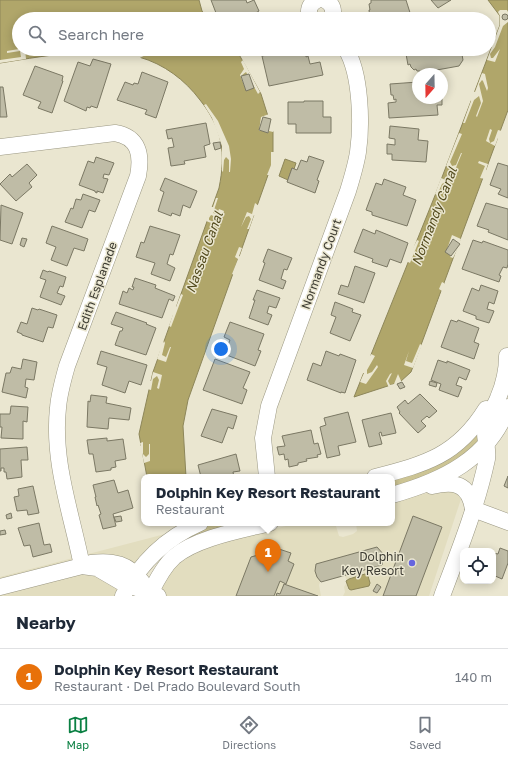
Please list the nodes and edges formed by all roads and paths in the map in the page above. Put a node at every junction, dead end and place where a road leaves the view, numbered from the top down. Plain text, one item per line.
1 (327, 1) edge
2 (308, 12) edge
3 (333, 12) edge
4 (349, 56) edge
5 (0, 147) edge
6 (508, 355) edge
7 (508, 407) edge
8 (486, 444) junction
9 (266, 474) edge
10 (386, 474) edge
11 (413, 489) junction
12 (395, 494) edge
13 (473, 509) junction
14 (508, 522) edge
15 (194, 526) edge
16 (259, 526) edge
17 (82, 566) junction
18 (129, 585) edge
19 (0, 587) edge
20 (153, 595) edge
21 (442, 596) edge

1 - 2 street
1 - 3 street
4 - 9 street, Normandy Court
5 - 17 street, Edith Esplanade
6 - 8 street
6 - 10 street
7 - 8 street
8 - 11 street
8 - 13 street
11 - 12 street
11 - 13 street
13 - 14 street
13 - 21 street
15 - 18 street
16 - 20 street
17 - 18 street
17 - 19 street
18 - 20 street

